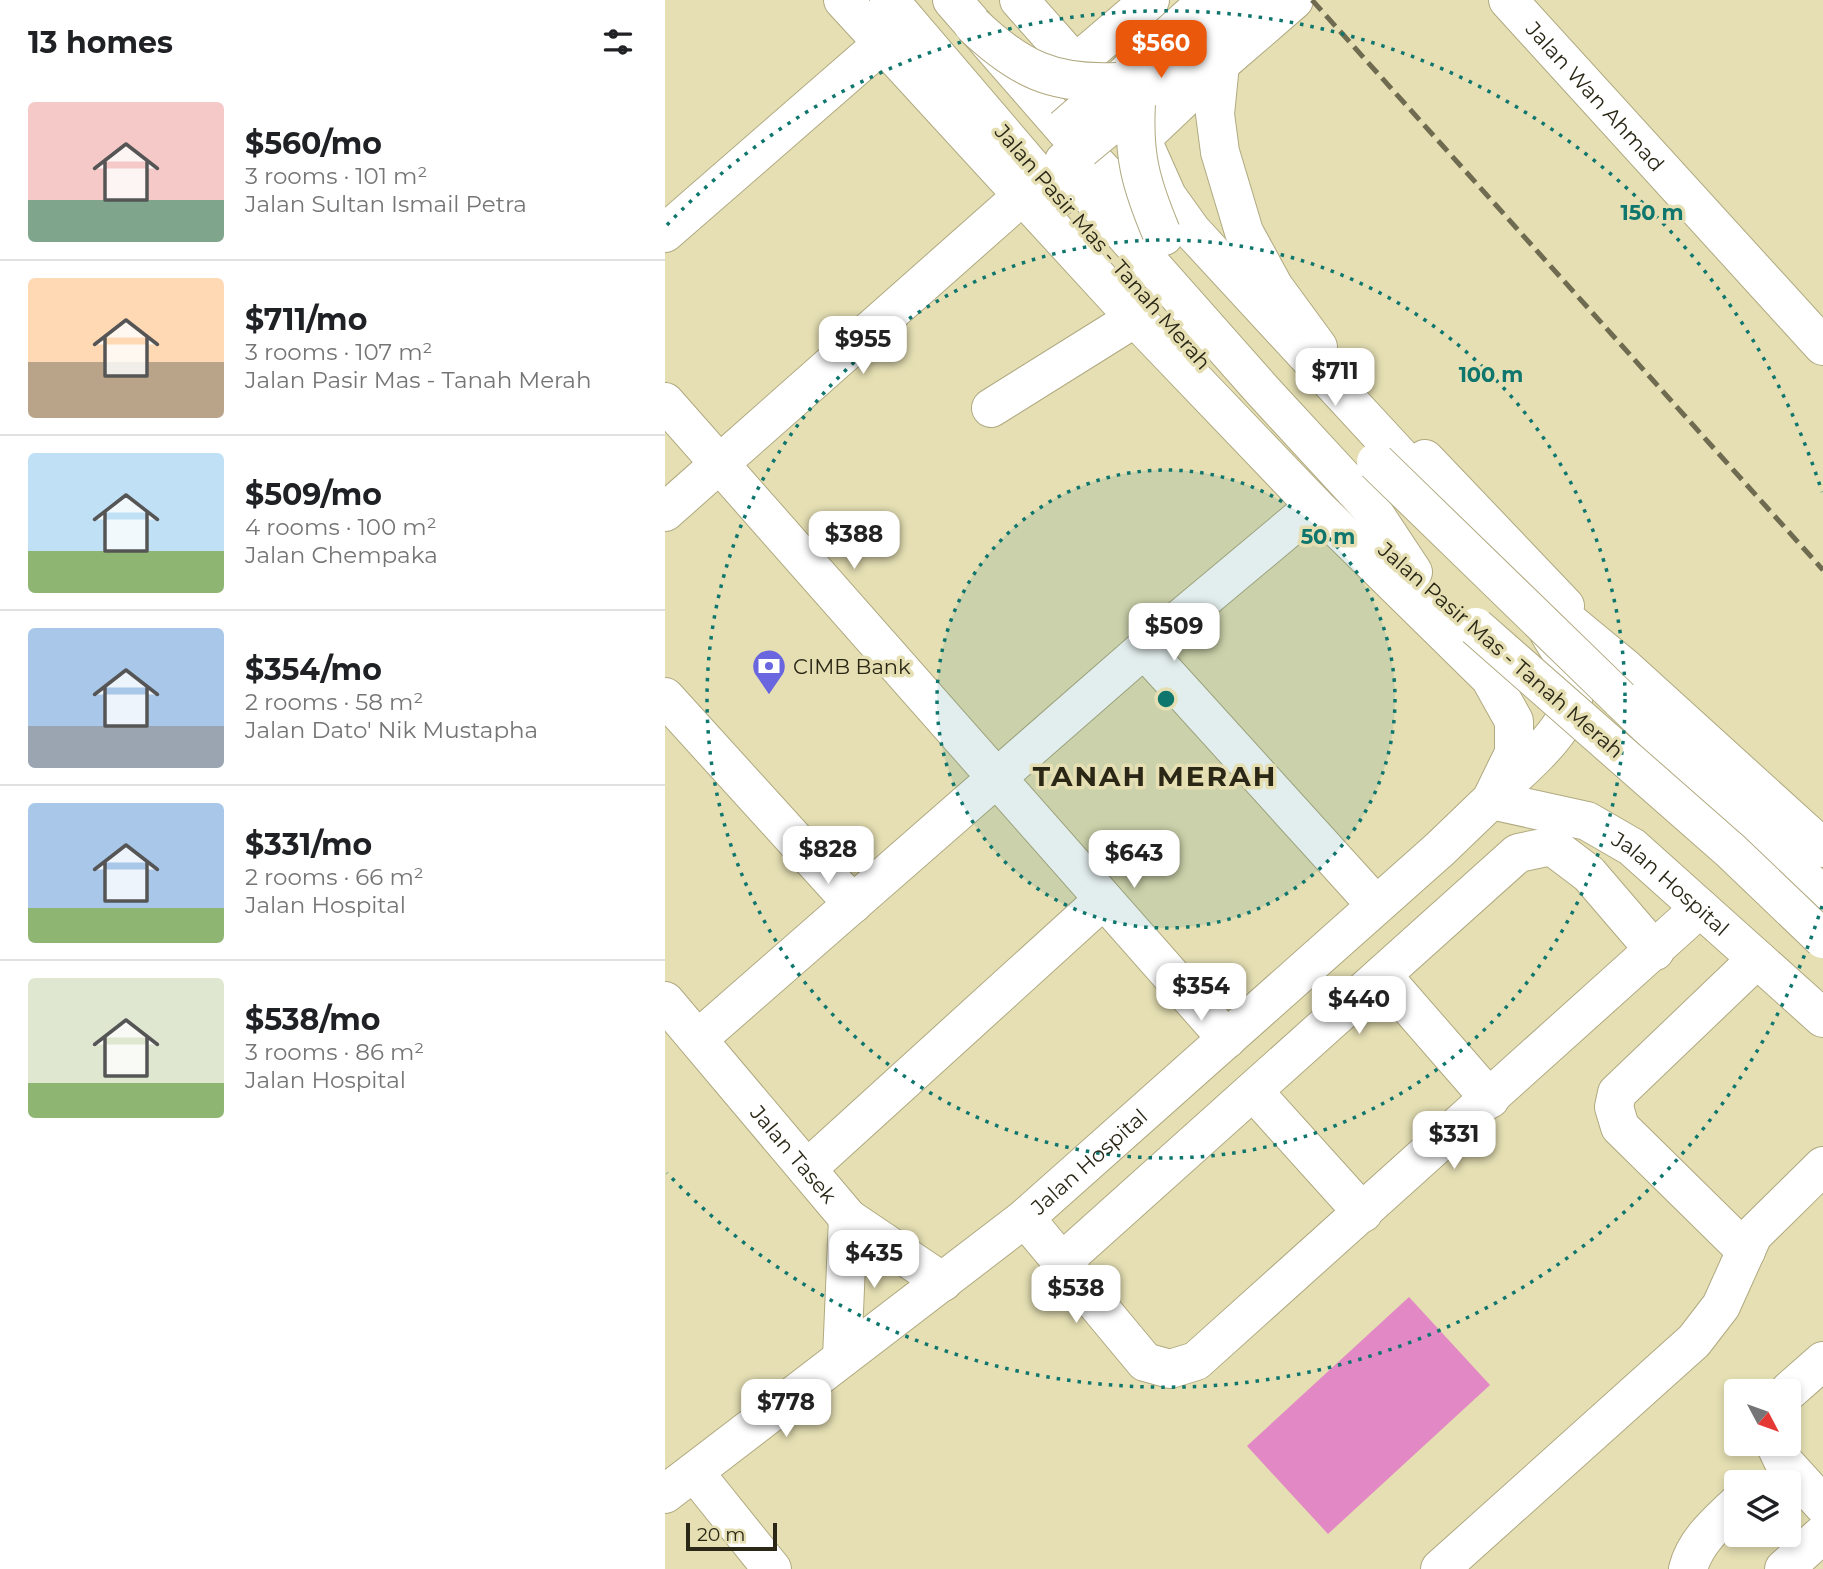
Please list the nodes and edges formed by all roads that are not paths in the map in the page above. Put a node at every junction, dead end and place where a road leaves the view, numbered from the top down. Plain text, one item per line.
1 (843, 0) edge
2 (889, 0) edge
3 (914, 0) edge
4 (1019, 0) edge
5 (1150, 0) edge
6 (1208, 0) edge
7 (1257, 0) edge
8 (1294, 0) edge
9 (1508, 0) edge
10 (962, 13) edge
11 (882, 44) junction
12 (1075, 64) junction
13 (1220, 64) junction
14 (1132, 108) junction
15 (1070, 142) junction
16 (1022, 196) junction
17 (1161, 232) junction
18 (665, 233) edge
19 (1135, 318) junction
20 (1823, 346) edge
21 (665, 402) edge
22 (991, 408) dead end
23 (720, 463) junction
24 (1315, 506) junction
25 (665, 512) edge
26 (1413, 572) junction
27 (1516, 578) junction
28 (1144, 649) junction
29 (1626, 669) junction
30 (665, 697) edge
31 (997, 780) junction
32 (1491, 800) junction
33 (1823, 848) edge
34 (1823, 896) edge
35 (1103, 900) junction
36 (853, 904) junction
37 (1375, 904) junction
38 (1700, 908) junction
39 (1823, 939) edge
40 (1655, 951) junction
41 (1757, 959) junction
42 (1382, 975) junction
43 (665, 1001) edge
44 (1823, 1018) edge
45 (698, 1039) junction
46 (1227, 1039) junction
47 (1253, 1091) junction
48 (1490, 1099) junction
49 (1823, 1166) edge
50 (807, 1169) junction
51 (1363, 1213) junction
52 (848, 1218) junction
53 (1025, 1219) junction
54 (1746, 1251) junction
55 (1062, 1262) junction
56 (943, 1282) junction
57 (842, 1359) junction
58 (1823, 1361) edge
59 (1801, 1380) edge
60 (1773, 1462) edge
61 (679, 1483) edge
62 (1823, 1504) edge
63 (1724, 1516) edge
64 (1823, 1534) edge
65 (772, 1569) edge
66 (1440, 1569) edge
67 (1688, 1569) edge
68 (1784, 1569) edge

1 - 11 main road, Jalan Hospital
2 - 26 main road, Jalan Pasir Mas - Tanah Merah
3 - 15 main road
4 - 12 main road
5 - 12 main road
6 - 14 main road
7 - 14 main road
8 - 13 main road
9 - 20 main road, Jalan Wan Ahmad
10 - 14 main road, bridge
10 - 15 main road, Jalan Pasir Mas - Tanah Merah, bridge
11 - 16 main road, Jalan Hospital
11 - 18 main road
12 - 14 main road
13 - 14 main road
13 - 29 main road
14 - 15 main road, bridge
14 - 17 main road, bridge
14 - 27 main road
15 - 17 main road, Jalan Pasir Mas - Tanah Merah, bridge
15 - 26 main road
16 - 19 main road, Jalan Hospital
16 - 23 main road
17 - 34 main road, Jalan Pasir Mas - Tanah Merah, bridge
19 - 22 main road
19 - 24 main road, Jalan Hospital
21 - 23 main road
23 - 25 main road
23 - 31 main road
24 - 28 main road
24 - 32 main road, Jalan Hospital
26 - 39 main road, Jalan Pasir Mas - Tanah Merah, bridge
27 - 29 main road
27 - 32 main road
28 - 31 main road
28 - 37 main road
29 - 33 main road
30 - 36 main road
31 - 35 main road
31 - 36 main road
32 - 37 main road, Jalan Hospital
32 - 38 main road, Jalan Hospital
35 - 46 main road
35 - 50 main road
36 - 45 main road
37 - 46 main road, Jalan Hospital
38 - 40 main road
38 - 41 main road, Jalan Hospital
40 - 42 main road
40 - 48 main road
41 - 44 main road, Jalan Hospital
41 - 54 main road
42 - 47 main road
42 - 48 main road
43 - 45 main road, Jalan Tasek
45 - 50 main road, Jalan Tasek
46 - 53 main road, Jalan Hospital
47 - 51 main road
47 - 55 main road
48 - 51 main road
49 - 54 main road
50 - 52 main road, Jalan Tasek
51 - 55 main road
52 - 56 main road, Jalan Tasek
52 - 57 main road
53 - 55 main road
53 - 56 main road, Jalan Hospital
54 - 66 main road
56 - 57 main road, Jalan Hospital
57 - 61 main road, Jalan Hospital
58 - 59 main road
60 - 62 main road
61 - 65 main road
63 - 67 main road
64 - 68 main road

